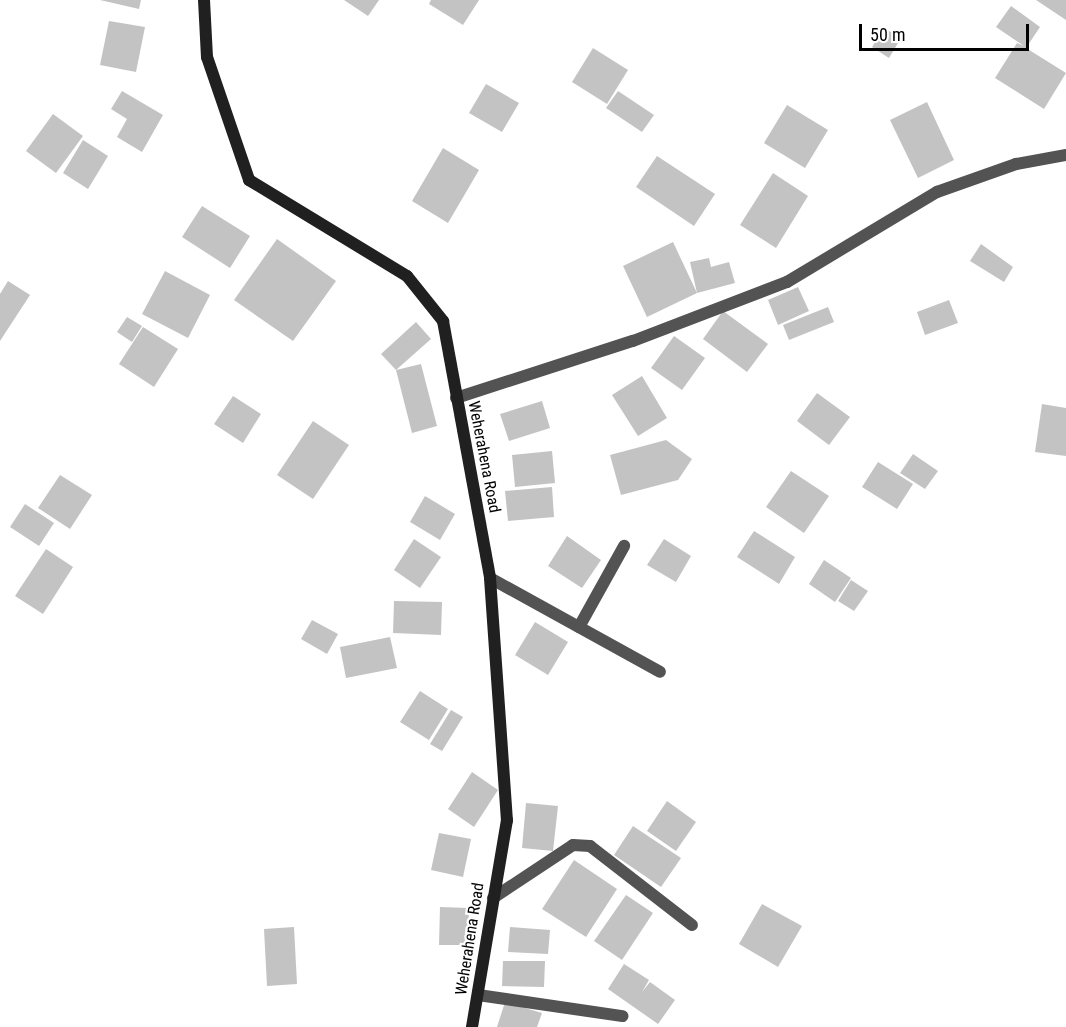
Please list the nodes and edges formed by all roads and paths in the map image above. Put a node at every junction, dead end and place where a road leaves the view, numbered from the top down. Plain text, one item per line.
1 (204, 0) edge
2 (1066, 155) edge
3 (456, 398) junction
4 (624, 546) dead end
5 (490, 578) junction
6 (579, 627) junction
7 (660, 672) dead end
8 (493, 898) junction
9 (692, 924) dead end
10 (478, 995) junction
11 (622, 1016) dead end
12 (472, 1027) edge

1 - 3 main road, Weherahena Road
2 - 3 street
3 - 5 main road, Weherahena Road
4 - 6 street
5 - 6 street
5 - 8 main road, Weherahena Road
6 - 7 street
8 - 9 street
8 - 10 main road, Weherahena Road
10 - 11 street
10 - 12 main road, Weherahena Road

